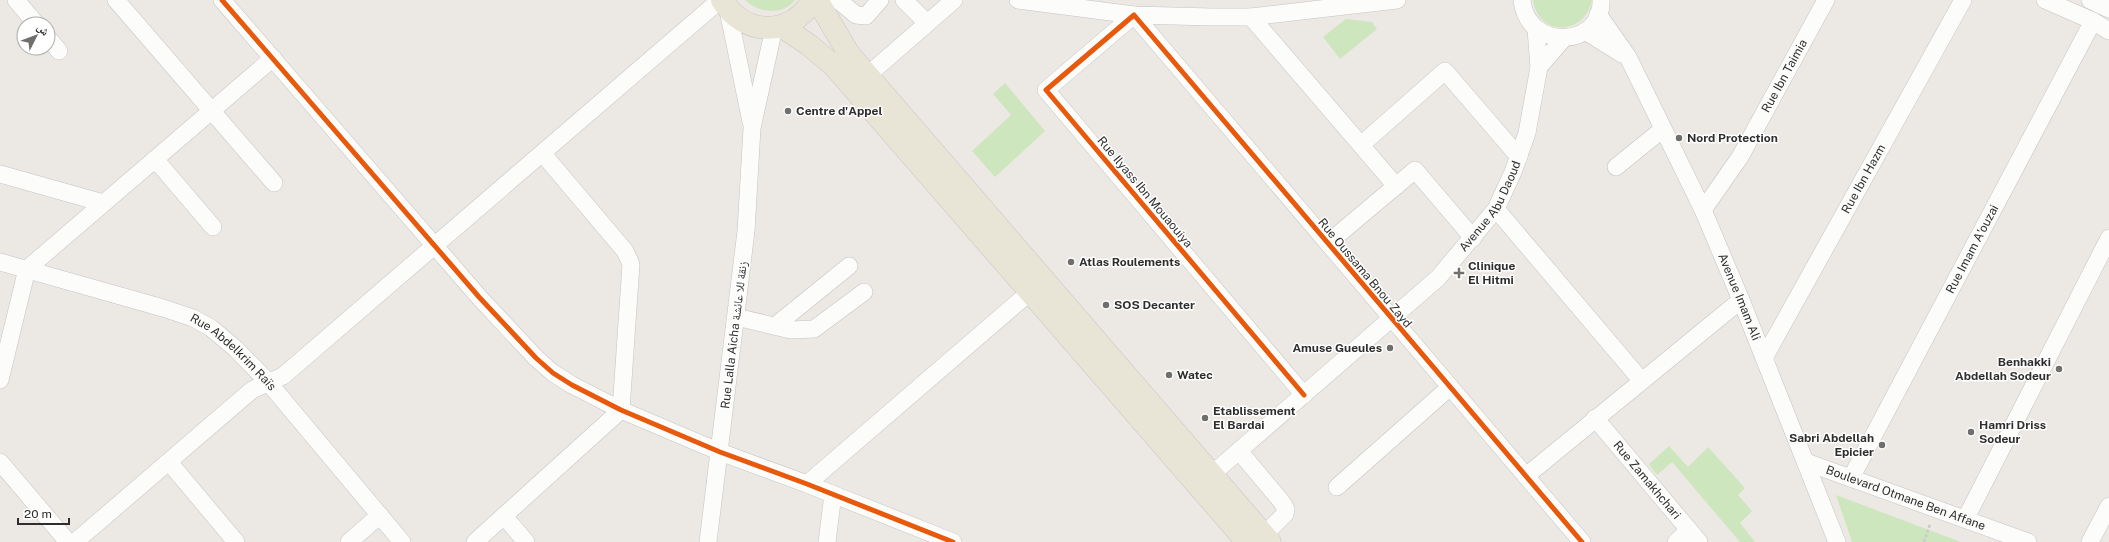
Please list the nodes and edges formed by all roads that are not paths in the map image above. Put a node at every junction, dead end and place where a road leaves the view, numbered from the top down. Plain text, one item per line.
1 (16, 0) edge
2 (116, 0) edge
3 (222, 0) edge
4 (813, 0) edge
5 (817, 0) edge
6 (838, 0) edge
7 (880, 0) edge
8 (904, 0) edge
9 (954, 0) edge
10 (1018, 0) edge
11 (1397, 0) edge
12 (1520, 0) edge
13 (1826, 0) edge
14 (1963, 0) edge
15 (2045, 0) edge
16 (2090, 0) edge
17 (723, 3) edge
18 (1601, 4) edge
19 (2109, 9) edge
20 (1134, 15) junction
21 (29, 16) edge
22 (1251, 17) junction
23 (2093, 20) junction
24 (927, 24) junction
25 (778, 27) junction
26 (1536, 30) junction
27 (1585, 31) junction
28 (2109, 31) edge
29 (1564, 38) junction
30 (56, 47) edge
31 (59, 51) dead end
32 (1628, 57) junction
33 (273, 58) junction
34 (1539, 67) junction
35 (868, 75) junction
36 (211, 111) junction
37 (752, 128) junction
38 (1663, 129) junction
39 (1361, 146) junction
40 (543, 154) junction
41 (1519, 156) junction
42 (155, 159) junction
43 (1616, 167) dead end
44 (0, 174) edge
45 (274, 183) dead end
46 (1396, 186) junction
47 (103, 203) junction
48 (1496, 209) junction
49 (1702, 210) junction
50 (214, 227) dead end
51 (1473, 238) junction
52 (2109, 238) edge
53 (435, 244) junction
54 (1328, 244) junction
55 (0, 262) edge
56 (849, 266) dead end
57 (27, 269) junction
58 (864, 292) dead end
59 (1030, 292) junction
60 (1741, 300) junction
61 (736, 317) junction
62 (1392, 320) junction
63 (775, 326) junction
64 (1764, 358) junction
65 (0, 380) edge
66 (1641, 380) junction
67 (268, 382) junction
68 (1449, 388) junction
69 (1304, 395) junction
70 (621, 410) junction
71 (1595, 418) junction
72 (1239, 451) junction
73 (720, 452) junction
74 (0, 462) edge
75 (169, 462) junction
76 (1806, 462) junction
77 (1211, 475) junction
78 (1526, 476) junction
79 (1851, 478) junction
80 (807, 484) junction
81 (1337, 487) dead end
82 (833, 494) junction
83 (2109, 506) edge
84 (380, 515) junction
85 (504, 516) junction
86 (1966, 518) junction
87 (1694, 536) edge
88 (1261, 540) edge
89 (68, 542) edge
90 (75, 542) edge
91 (236, 542) edge
92 (349, 542) edge
93 (402, 542) edge
94 (475, 542) edge
95 (526, 542) edge
96 (708, 542) edge
97 (827, 542) edge
98 (953, 542) edge
99 (1582, 542) edge
100 (1676, 542) edge
101 (1837, 542) edge
102 (2028, 542) edge
103 (2090, 542) edge

1 - 21 street
2 - 36 street
3 - 33 street
4 - 25 main road
5 - 35 main road
6 - 7 street
8 - 24 street
9 - 24 street
10 - 20 street
11 - 22 street
12 - 26 street
13 - 49 street, Rue Ibn Taimia
14 - 64 street, Rue Ibn Hazm
15 - 23 street
16 - 19 street
17 - 25 main road
17 - 37 street, Rue Lalla Aicha زنقة للا عائشة
17 - 40 street
18 - 27 street
18 - 32 street, Avenue Imam Ali
20 - 22 street
20 - 54 street, Rue Oussama Bnou Zayd
20 - 69 street, Rue Ilyass Ibn Mouaouiya
22 - 39 street
23 - 28 street
23 - 79 street, Rue Imam A'ouzai
24 - 35 street
25 - 37 street, Rue Lalla Aicha زنقة للا عائشة
25 - 59 main road
26 - 29 street
26 - 34 street, Avenue Abu Daoud
27 - 29 street
27 - 32 street
29 - 34 street
30 - 31 street
32 - 38 street, Avenue Imam Ali
33 - 36 street
33 - 53 street
34 - 41 street, Avenue Abu Daoud
35 - 77 main road
36 - 42 street
36 - 45 street
37 - 61 street, Rue Lalla Aicha زنقة للا عائشة
38 - 43 street
38 - 49 street, Avenue Imam Ali
39 - 41 street
39 - 46 street
40 - 53 street
40 - 70 street
41 - 48 street, Avenue Abu Daoud
42 - 47 street
42 - 50 street
44 - 47 street
46 - 51 street
46 - 54 street
47 - 57 street
48 - 51 street, Avenue Abu Daoud
48 - 66 street
49 - 60 street, Avenue Imam Ali
51 - 62 street, Avenue Abu Daoud
52 - 86 street
53 - 67 street
53 - 70 street
54 - 62 street, Rue Oussama Bnou Zayd
55 - 57 street, Rue Abdelkrim Raïs
56 - 63 street
57 - 65 street
57 - 67 street, Rue Abdelkrim Raïs
58 - 63 street
59 - 80 street
59 - 88 main road
60 - 64 street, Avenue Imam Ali
60 - 66 street
61 - 63 street
61 - 73 street, Rue Lalla Aicha زنقة للا عائشة
62 - 68 street, Rue Oussama Bnou Zayd
62 - 69 street, Avenue Abu Daoud
64 - 76 street, Avenue Imam Ali
66 - 71 street
67 - 75 street
67 - 84 street, Rue Abdelkrim Raïs
68 - 78 street, Rue Oussama Bnou Zayd
68 - 81 street
69 - 72 street, Avenue Abu Daoud
70 - 73 street
70 - 85 street
71 - 78 street
71 - 87 street, Rue Zamakhchari
72 - 77 street, Avenue Abu Daoud
72 - 88 street
73 - 80 street
73 - 96 street, Rue Lalla Aicha زنقة للا عائشة
74 - 89 street
75 - 90 street
75 - 91 street
76 - 79 street, Boulevard Otmane Ben Affane
76 - 101 street, Avenue Imam Ali
77 - 88 main road
78 - 99 street, Rue Oussama Bnou Zayd
79 - 86 street, Boulevard Otmane Ben Affane
80 - 82 street
82 - 97 street
82 - 98 street
83 - 103 street
84 - 92 street
84 - 93 street, Rue Abdelkrim Raïs
85 - 94 street
85 - 95 street
86 - 102 street, Boulevard Otmane Ben Affane
87 - 100 street

